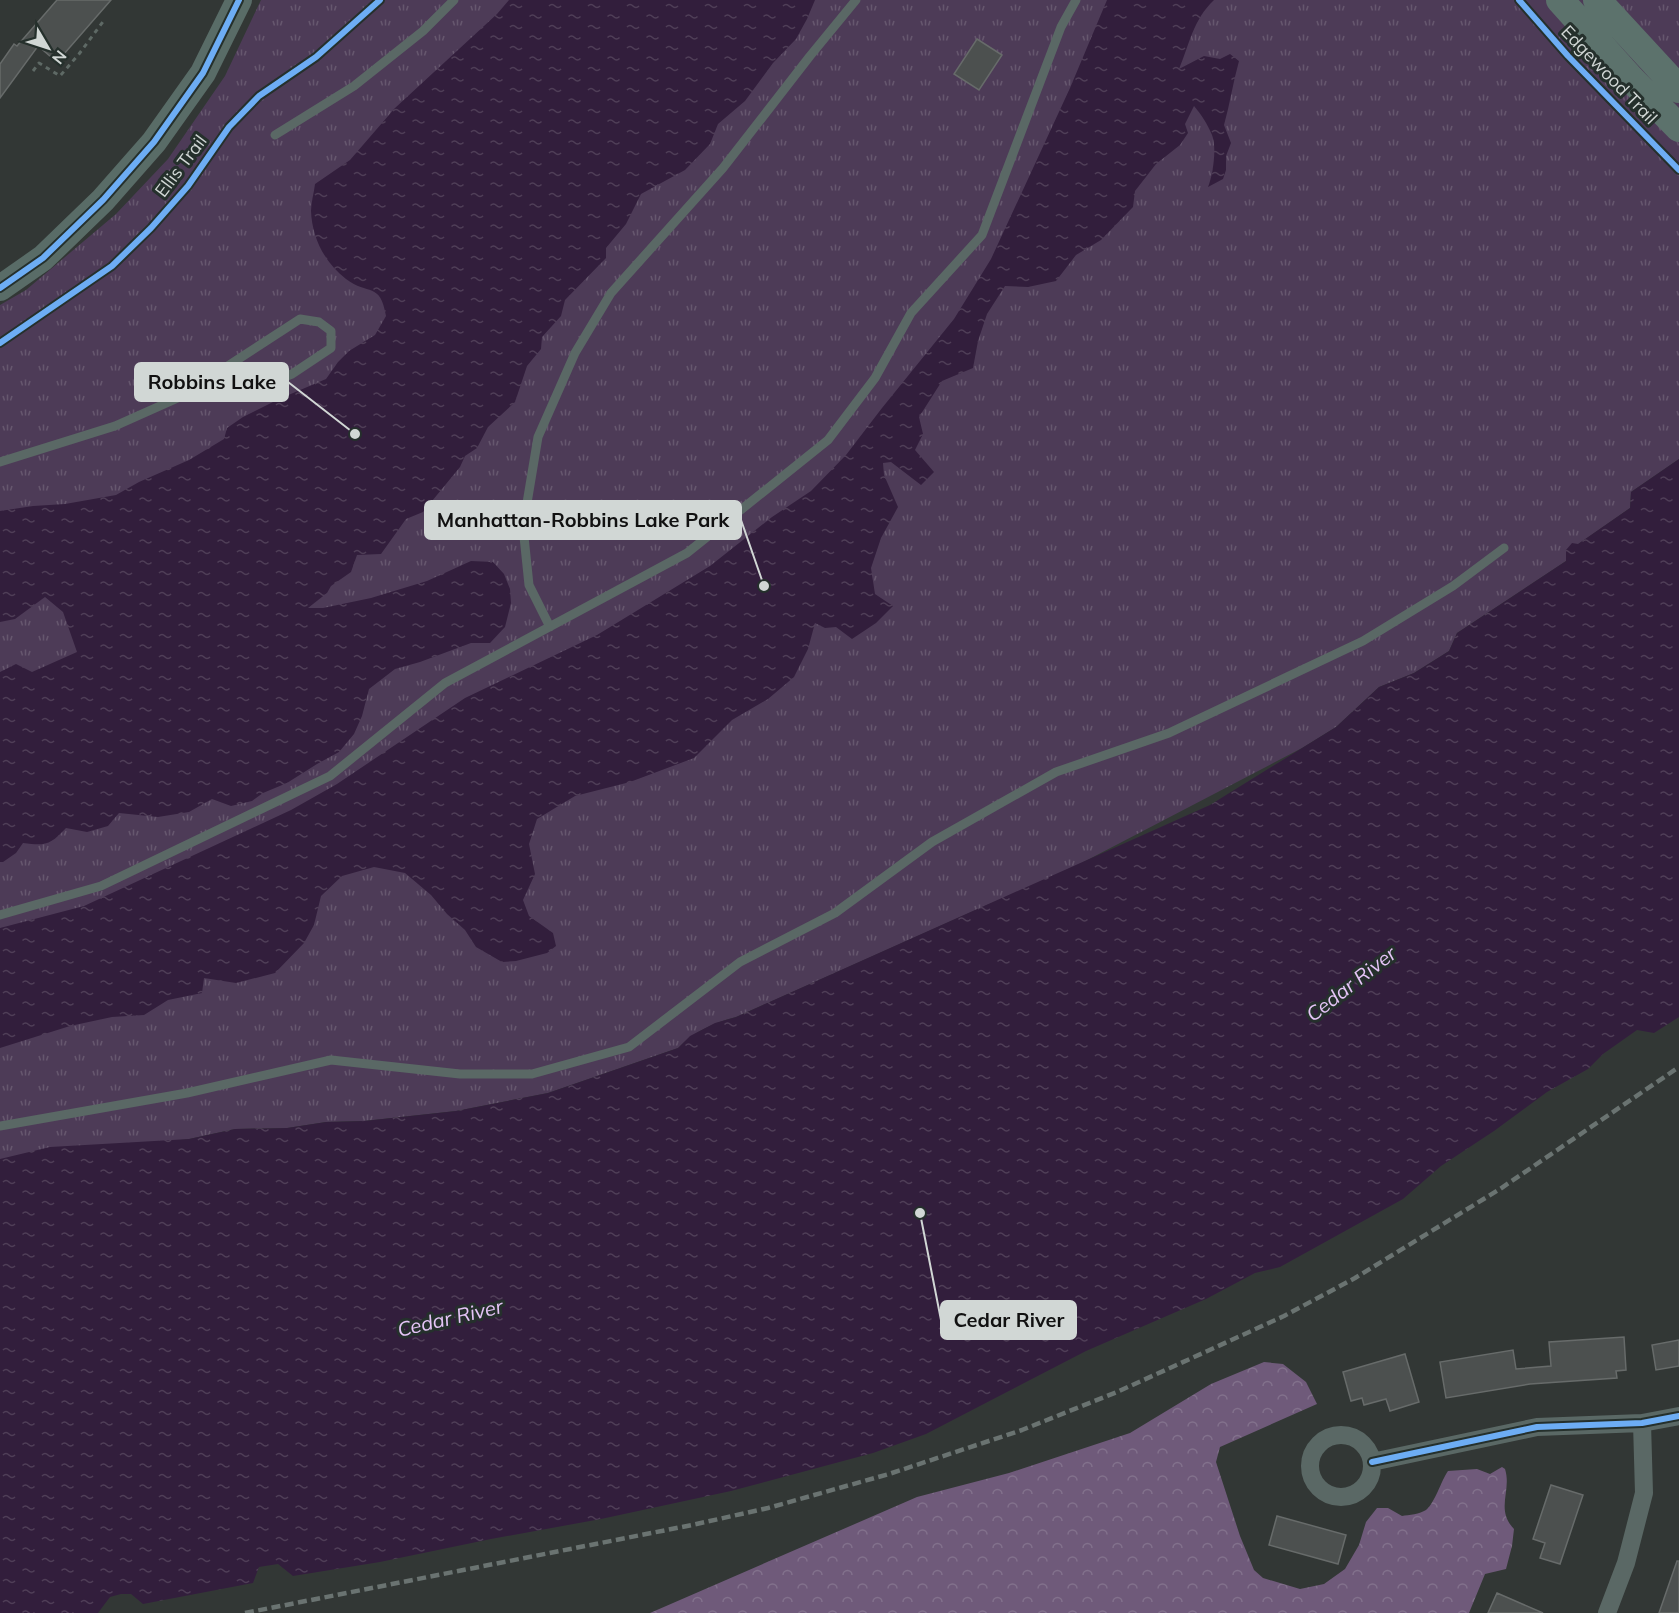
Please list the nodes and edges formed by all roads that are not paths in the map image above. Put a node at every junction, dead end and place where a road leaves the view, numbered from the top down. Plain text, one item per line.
1 (239, 0) edge
2 (454, 0) edge
3 (856, 0) edge
4 (1076, 0) edge
5 (1560, 0) edge
6 (1597, 0) edge
7 (1679, 89) edge
8 (1679, 128) edge
9 (275, 135) dead end
10 (0, 288) edge
11 (180, 397) junction
12 (0, 462) edge
13 (1504, 548) dead end
14 (550, 627) junction
15 (0, 915) edge
16 (0, 1126) edge
17 (1679, 1416) edge
18 (1642, 1423) junction
19 (1372, 1462) dead end
20 (1607, 1613) edge

1 - 10 street
2 - 9 lane
3 - 14 lane
4 - 14 lane
5 - 8 main road
6 - 7 main road
11 - 11 lane
11 - 12 lane
13 - 16 lane
14 - 15 lane
17 - 18 street
18 - 19 street
18 - 20 street

